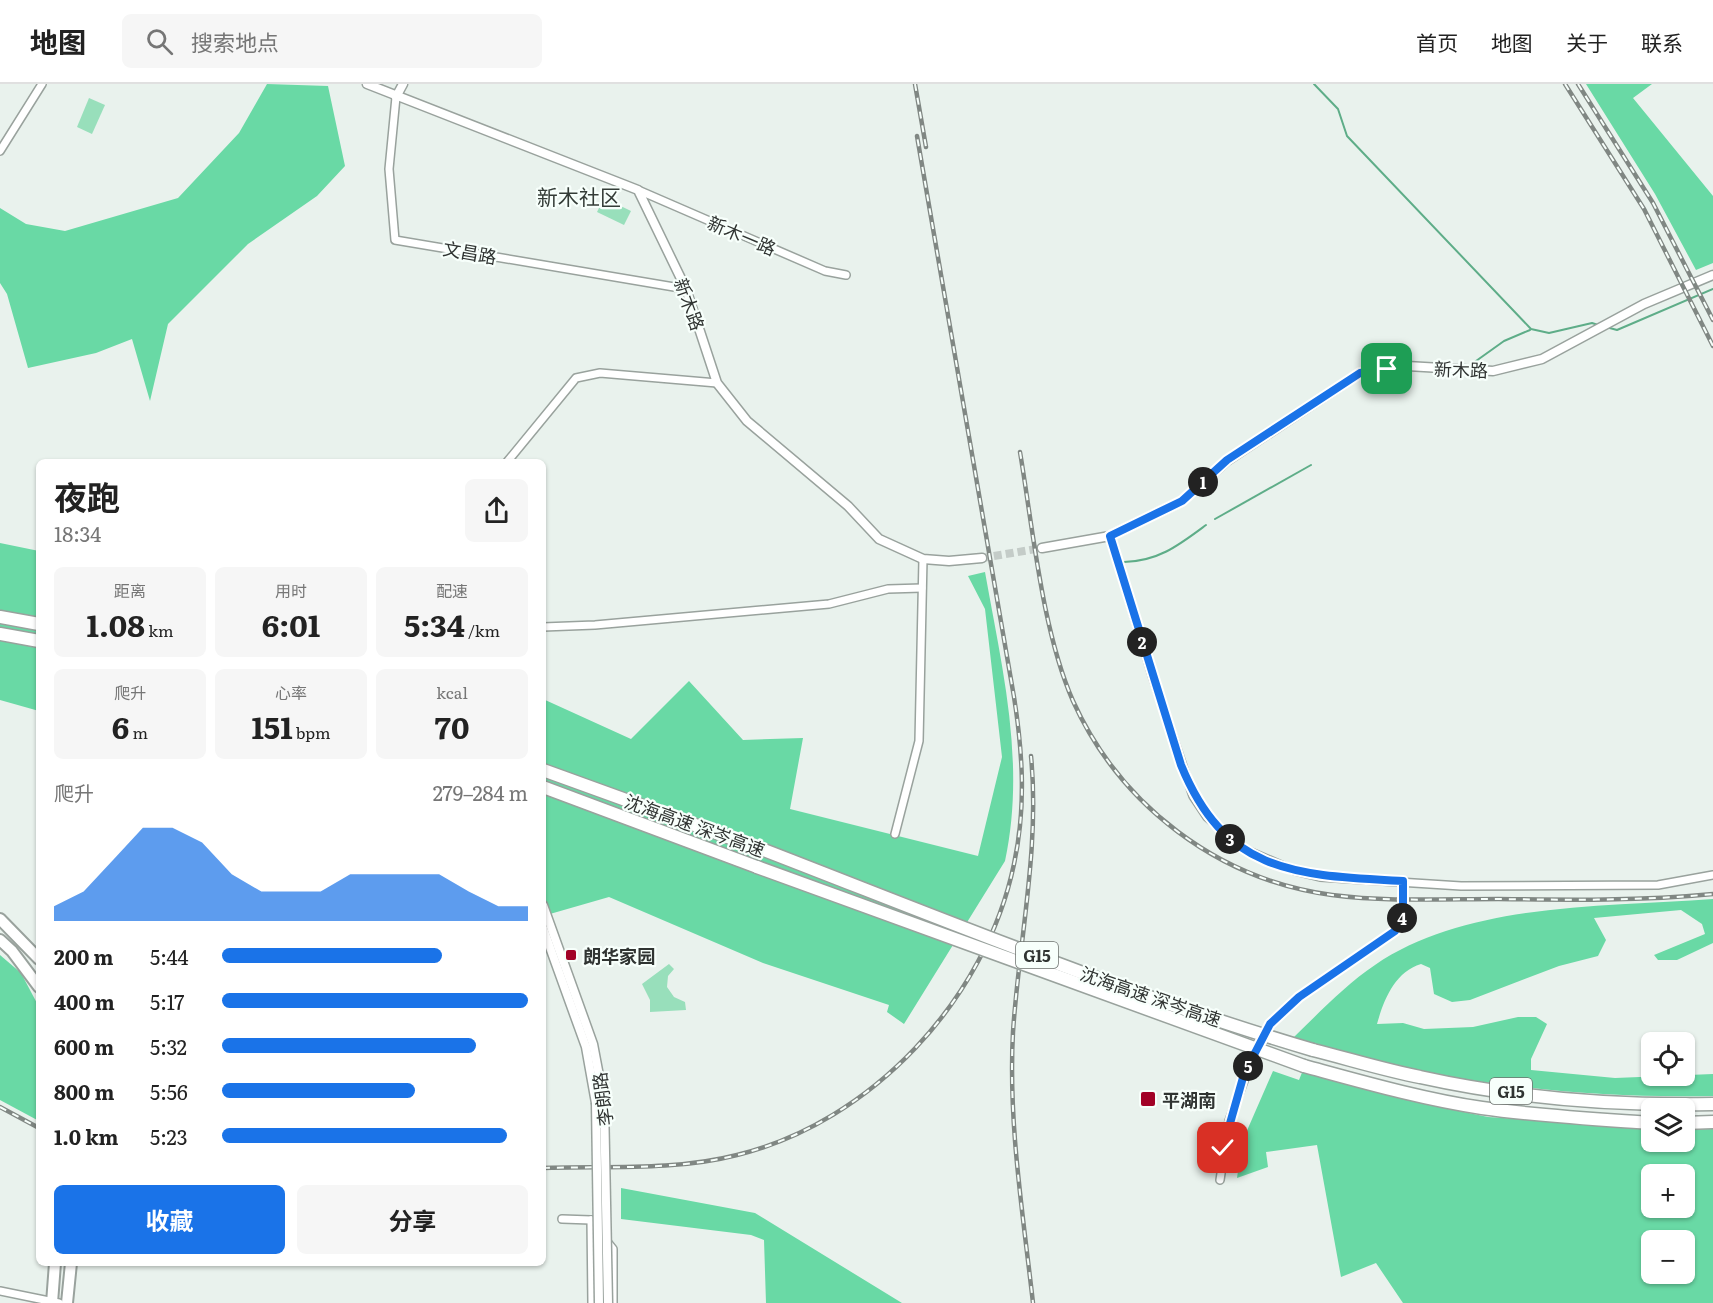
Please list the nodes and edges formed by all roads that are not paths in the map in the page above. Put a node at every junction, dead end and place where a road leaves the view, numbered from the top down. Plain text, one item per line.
1 (42, 84) edge
2 (367, 84) edge
3 (393, 84) edge
4 (404, 84) edge
5 (396, 97) junction
6 (0, 151) edge
7 (638, 190) junction
8 (846, 275) dead end
9 (1713, 275) edge
10 (686, 289) junction
11 (717, 383) junction
12 (509, 459) edge
13 (1110, 536) junction
14 (1042, 548) tunnel mouth
15 (982, 558) tunnel mouth
16 (922, 559) junction
17 (922, 588) junction
18 (0, 617) edge
19 (36, 623) edge
20 (546, 627) edge
21 (0, 634) edge
22 (36, 640) edge
23 (546, 771) edge
24 (546, 788) edge
25 (895, 834) dead end
26 (1713, 875) edge
27 (1403, 881) junction
28 (546, 913) edge
29 (0, 919) edge
30 (546, 937) edge
31 (0, 940) edge
32 (36, 955) edge
33 (36, 983) edge
34 (600, 1102) junction
35 (1713, 1104) edge
36 (1641, 1122) edge
37 (1713, 1122) edge
38 (1695, 1123) edge
39 (1220, 1180) dead end
40 (562, 1219) dead end
41 (591, 1220) junction
42 (55, 1266) edge
43 (71, 1266) edge
44 (0, 1291) edge
45 (54, 1303) edge
46 (67, 1303) edge
47 (592, 1303) edge
48 (599, 1303) edge
49 (608, 1303) edge
50 (613, 1303) edge

1 - 6 street
2 - 5 street
3 - 5 street
4 - 5 street
5 - 7 street
5 - 10 street, 文昌路
7 - 8 street, 新木一路
7 - 10 street, 新木路
9 - 13 street, 新木路
10 - 11 street, 新木路
11 - 12 street
11 - 16 street, 新木路
13 - 14 street, 新木路
13 - 27 street
15 - 16 street, 新木路
16 - 17 street
17 - 20 street
17 - 25 street
18 - 19 highway
21 - 22 highway
23 - 35 highway, 沈海高速 深岑高速 / G15, bridge
24 - 36 highway, 沈海高速 深岑高速 / G15, bridge
26 - 27 street
27 - 39 street
28 - 34 street, 李朗路
29 - 32 main road
30 - 34 street, 李朗路
31 - 33 main road
34 - 48 street, 李朗路, bridge
34 - 49 street, 李朗路, bridge
37 - 38 highway
40 - 41 street
41 - 47 street
41 - 50 street
42 - 45 main road
43 - 46 main road
44 - 45 street

